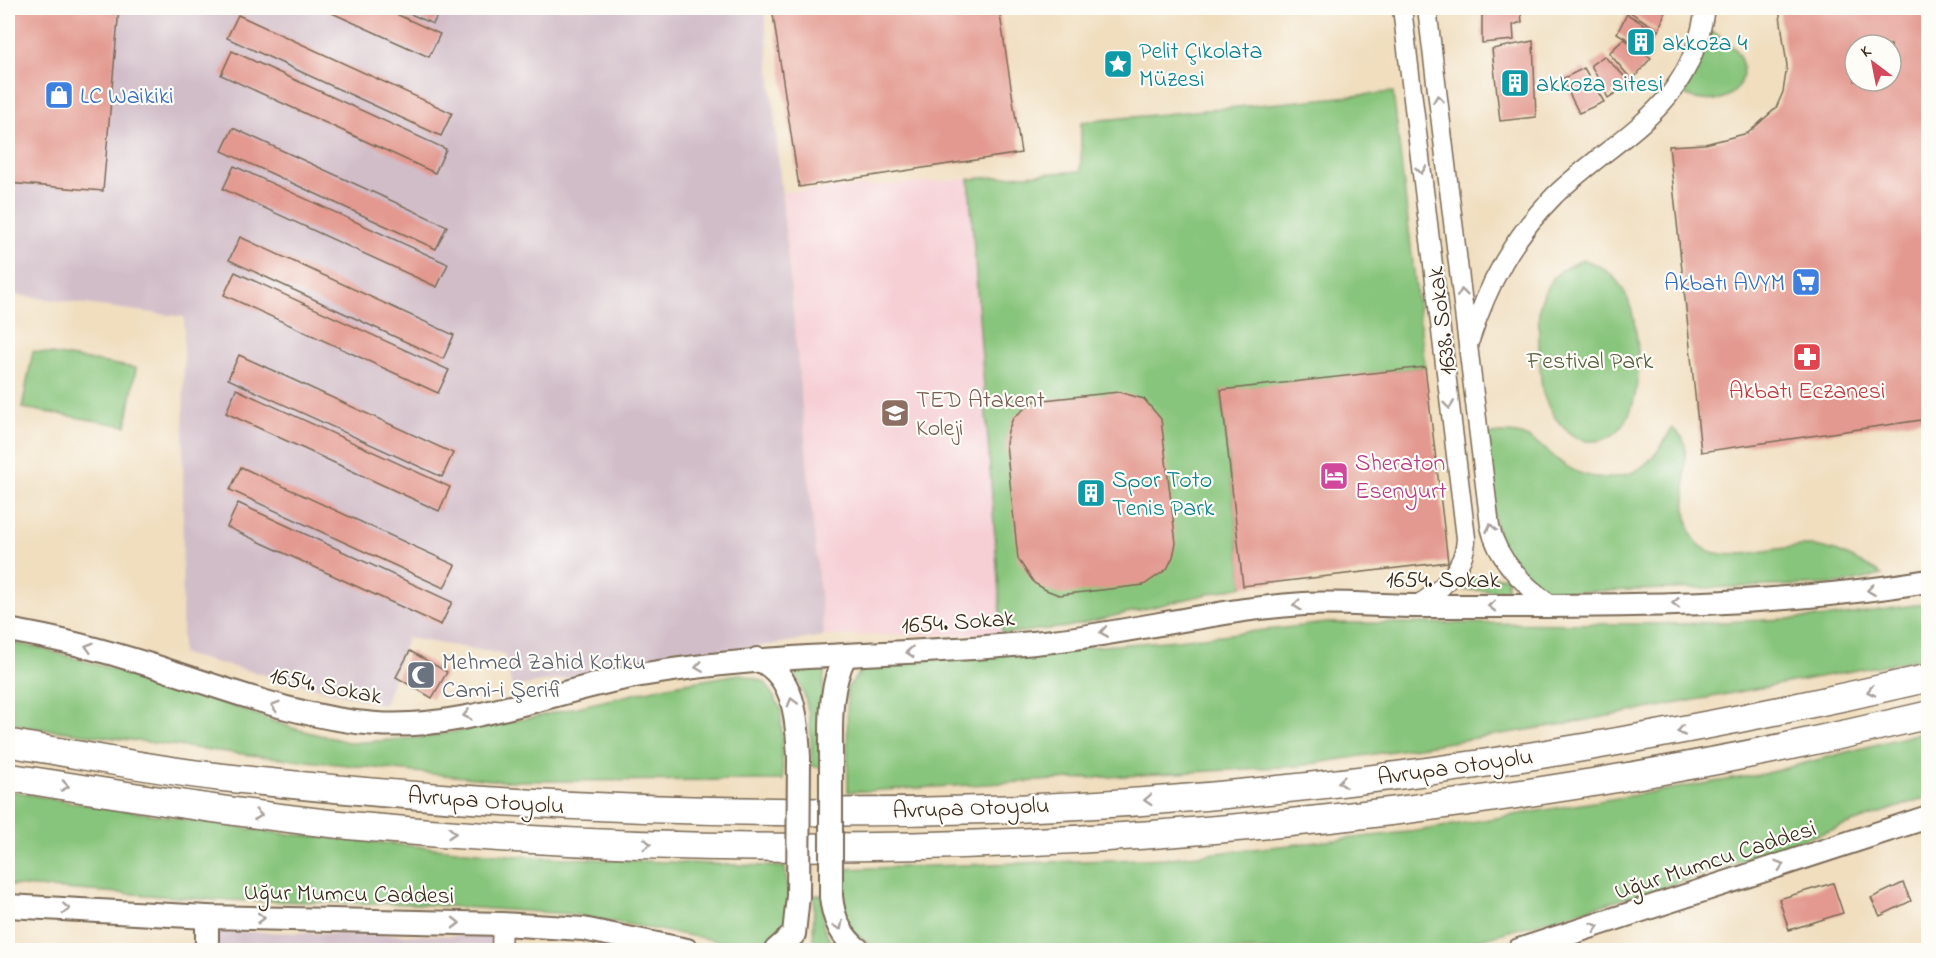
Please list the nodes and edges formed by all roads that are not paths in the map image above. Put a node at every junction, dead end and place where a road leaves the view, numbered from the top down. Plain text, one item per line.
1 (1402, 8) edge
2 (1427, 8) edge
3 (1705, 8) edge
4 (1468, 347) junction
5 (1929, 581) edge
6 (1551, 605) junction
7 (1415, 606) junction
8 (8, 630) edge
9 (846, 656) junction
10 (757, 659) junction
11 (1929, 678) edge
12 (1929, 715) edge
13 (8, 743) edge
14 (8, 777) edge
15 (1929, 817) edge
16 (8, 906) edge
17 (207, 917) junction
18 (502, 924) junction
19 (207, 951) edge
20 (501, 951) edge
21 (687, 951) edge
22 (776, 951) edge
23 (859, 951) edge
24 (1519, 951) edge

1 -> 7 street, 1638. Sokak
4 -> 2 street, 1638. Sokak
3 - 4 street
6 -> 4 street, 1638. Sokak
5 -> 6 main road, 1654. Sokak
6 -> 7 main road, 1654. Sokak
7 -> 9 main road, 1654. Sokak
10 -> 8 main road, 1654. Sokak
9 - 10 main road, 1654. Sokak
9 -> 23 main road, bridge
22 -> 10 main road, bridge
11 -> 13 highway, Avrupa Otoyolu
14 -> 12 highway, Avrupa Otoyolu
24 -> 15 main road, Uğur Mumcu Caddesi
16 -> 17 main road, Uğur Mumcu Caddesi
17 -> 18 main road, Uğur Mumcu Caddesi
17 - 19 main road
18 - 20 street
18 - 21 main road, Uğur Mumcu Caddesi

